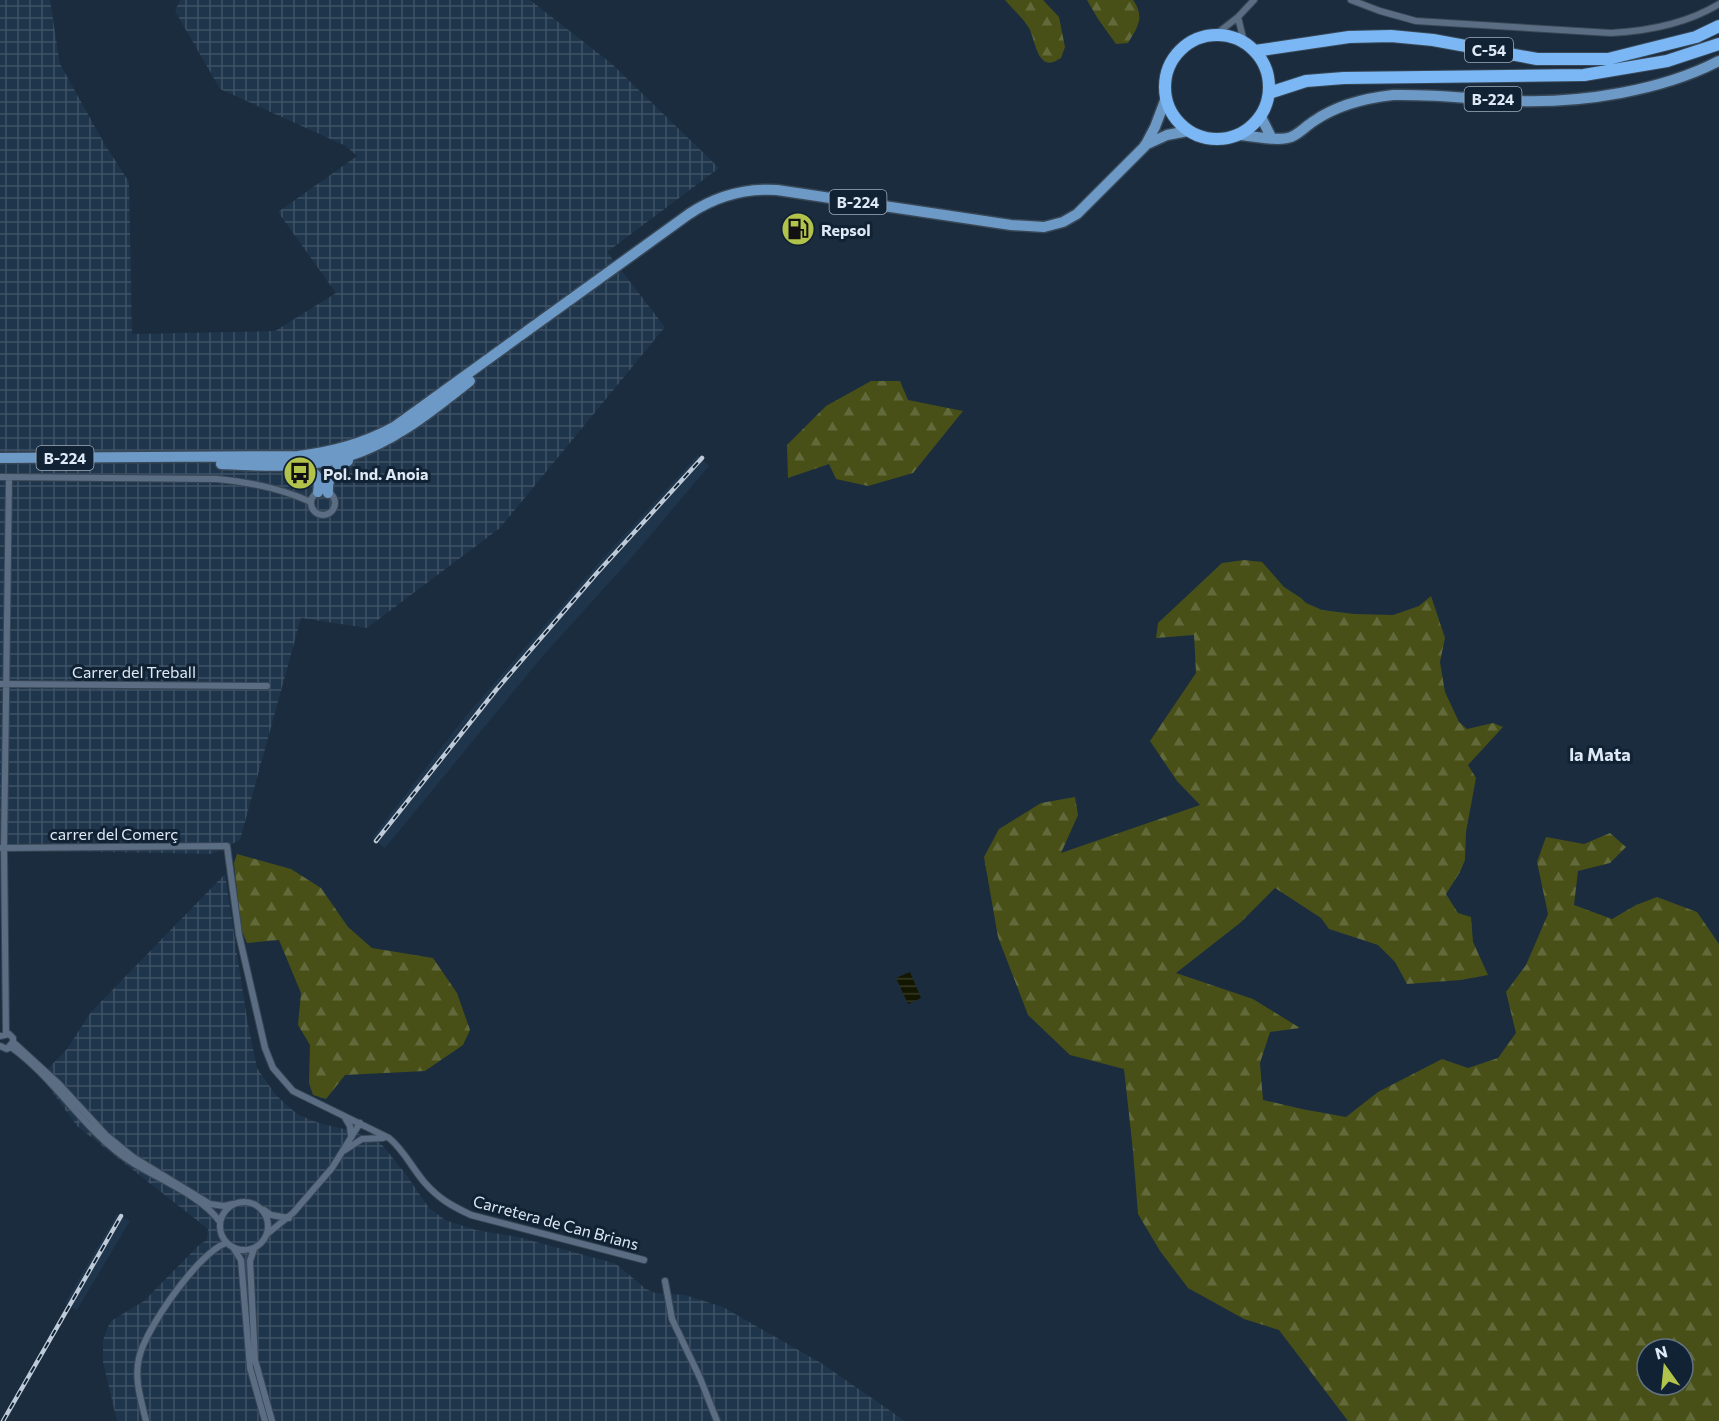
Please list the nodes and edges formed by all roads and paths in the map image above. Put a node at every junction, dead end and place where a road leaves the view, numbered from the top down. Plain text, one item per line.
1 (1254, 0) edge
2 (1351, 0) edge
3 (1719, 4) edge
4 (1238, 16) junction
5 (1719, 26) edge
6 (1215, 35) junction
7 (1244, 42) junction
8 (1719, 44) edge
9 (1255, 51) junction
10 (1719, 61) edge
11 (1269, 93) junction
12 (1166, 98) junction
13 (1261, 117) junction
14 (1188, 131) junction
15 (1240, 135) junction
16 (1271, 137) junction
17 (1145, 146) junction
18 (516, 341) junction
19 (364, 451) junction
20 (0, 458) edge
21 (129, 458) junction
22 (301, 465) junction
23 (0, 477) edge
24 (9, 477) junction
25 (319, 496) junction
26 (3, 684) edge
27 (267, 686) dead end
28 (227, 846) joint
29 (2, 848) edge
30 (3, 1034) edge
31 (12, 1045) junction
32 (0, 1046) edge
33 (343, 1116) junction
34 (362, 1124) junction
35 (351, 1136) junction
36 (389, 1138) junction
37 (362, 1139) junction
38 (345, 1150) junction
39 (233, 1204) junction
40 (260, 1208) junction
41 (289, 1218) junction
42 (220, 1222) junction
43 (267, 1234) junction
44 (226, 1243) junction
45 (234, 1249) junction
46 (254, 1249) junction
47 (644, 1260) dead end
48 (665, 1281) dead end
49 (146, 1421) edge
50 (265, 1421) edge
51 (272, 1421) edge
52 (717, 1421) edge

1 - 4 street
2 - 3 street
4 - 6 street
4 - 7 street
5 - 9 highway, C-54 / C-54
6 - 7 highway
6 - 12 highway
7 - 9 highway
8 - 11 highway, C-54 / C-54
9 - 11 highway
10 - 16 main road, B-224
11 - 13 highway
12 - 14 highway
12 - 17 main road
13 - 15 highway
13 - 16 main road
14 - 15 highway, B-224
14 - 17 main road
15 - 16 main road, B-224
17 - 18 main road, B-224
18 - 19 main road, B-224
18 - 21 main road, B-224
19 - 22 main road, B-224
19 - 25 main road
20 - 21 main road, B-224
21 - 22 main road, B-224
22 - 25 main road
23 - 24 street
24 - 25 street
24 - 26 street
26 - 27 street, Carrer del Treball
26 - 29 street
28 - 29 street, carrer del Comerç
28 - 33 street, Carretera de Can Brians
29 - 30 street
30 - 31 street
31 - 32 street
31 - 39 street
31 - 42 street
33 - 34 street, Carretera de Can Brians
33 - 35 street
34 - 35 street
34 - 36 street, Carretera de Can Brians
34 - 37 street
35 - 38 street
36 - 37 street
36 - 47 street, Carretera de Can Brians
37 - 38 street
38 - 41 street
39 - 40 street
39 - 42 street
40 - 41 street
40 - 43 street
41 - 43 street
42 - 44 street
43 - 46 street
44 - 45 street
44 - 49 street
45 - 46 street
45 - 50 street
46 - 51 street
48 - 52 street

